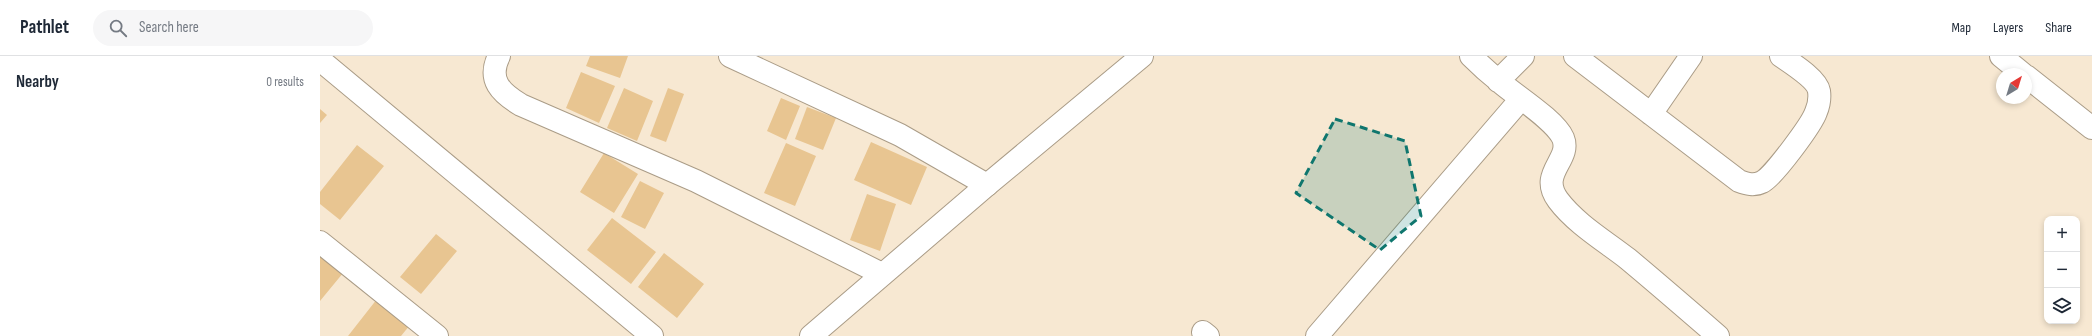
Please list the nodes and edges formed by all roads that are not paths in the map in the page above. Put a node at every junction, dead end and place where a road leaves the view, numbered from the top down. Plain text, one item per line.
1 (499, 56) edge
2 (730, 56) edge
3 (1471, 56) edge
4 (1523, 56) edge
5 (1575, 56) edge
6 (1691, 56) edge
7 (1781, 56) edge
8 (2000, 56) edge
9 (1136, 58) edge
10 (320, 60) edge
11 (2015, 68) edge
12 (1498, 81) junction
13 (2032, 81) edge
14 (1521, 99) junction
15 (1651, 114) junction
16 (2092, 128) edge
17 (987, 185) junction
18 (320, 242) edge
19 (882, 274) junction
20 (438, 336) edge
21 (652, 336) edge
22 (812, 336) edge
23 (1317, 336) edge
24 (1718, 336) edge

1 - 19 street
2 - 17 street
3 - 12 street
4 - 12 street
5 - 15 street
6 - 15 street
7 - 15 street
8 - 11 street
9 - 17 street
10 - 21 street
12 - 14 street
13 - 16 street
14 - 23 street
14 - 24 street
17 - 19 street
18 - 20 street
19 - 22 street

